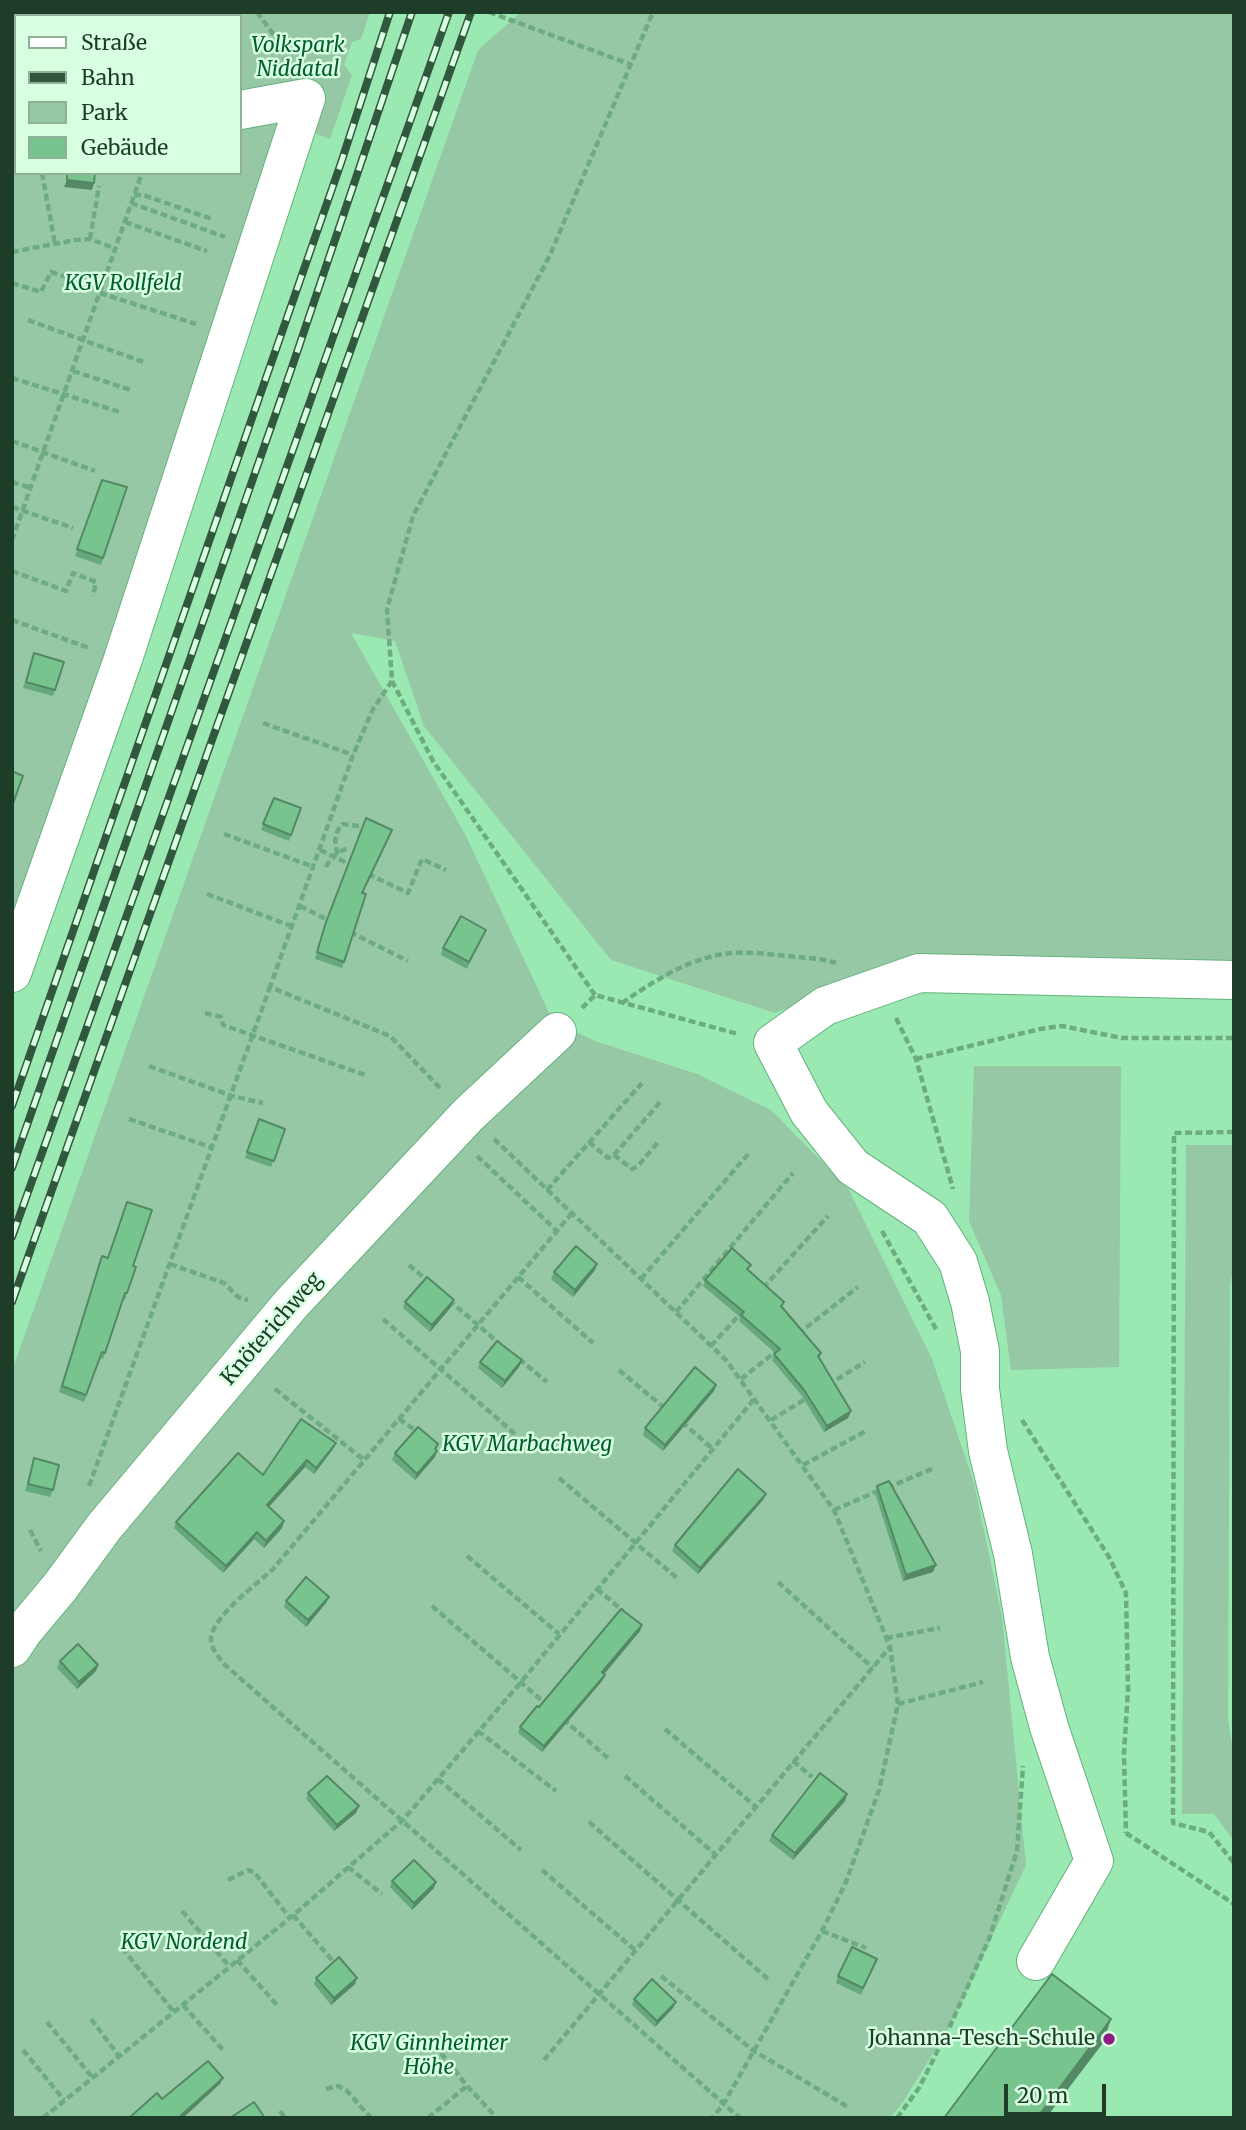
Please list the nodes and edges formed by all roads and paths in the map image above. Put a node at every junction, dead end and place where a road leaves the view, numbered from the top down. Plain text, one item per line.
1 (257, 12) edge
2 (489, 12) edge
3 (653, 12) edge
4 (632, 65) junction
5 (306, 98) junction
6 (242, 110) edge
7 (42, 175) edge
8 (141, 175) edge
9 (99, 186) dead end
10 (134, 195) junction
11 (131, 203) junction
12 (212, 219) dead end
13 (125, 222) junction
14 (90, 239) junction
15 (234, 241) dead end
16 (55, 244) junction
17 (117, 249) junction
18 (207, 251) dead end
19 (12, 252) edge
20 (12, 283) edge
21 (101, 291) junction
22 (28, 320) dead end
23 (196, 324) dead end
24 (83, 340) junction
25 (146, 363) dead end
26 (73, 370) junction
27 (12, 378) edge
28 (131, 390) dead end
29 (65, 394) junction
30 (120, 412) dead end
31 (12, 441) edge
32 (43, 453) junction
33 (94, 471) dead end
34 (12, 482) edge
35 (31, 488) junction
36 (12, 507) edge
37 (23, 510) junction
38 (73, 528) dead end
39 (12, 540) edge
40 (12, 571) edge
41 (93, 596) dead end
42 (12, 620) edge
43 (123, 660) junction
44 (392, 681) junction
45 (263, 723) dead end
46 (353, 755) junction
47 (359, 826) dead end
48 (224, 834) dead end
49 (347, 849) dead end
50 (320, 850) junction
51 (336, 856) junction
52 (314, 867) junction
53 (326, 867) dead end
54 (446, 870) dead end
55 (207, 894) dead end
56 (300, 906) junction
57 (336, 924) edge
58 (291, 926) junction
59 (348, 930) edge
60 (408, 961) dead end
61 (12, 973) edge
62 (1234, 980) edge
63 (879, 985) junction
64 (270, 987) junction
65 (595, 996) junction
66 (622, 1003) junction
67 (205, 1013) dead end
68 (557, 1032) joint
69 (253, 1035) junction
70 (1234, 1038) edge
71 (773, 1043) junction
72 (916, 1059) junction
73 (149, 1066) dead end
74 (365, 1075) dead end
75 (642, 1083) dead end
76 (232, 1096) junction
77 (661, 1101) dead end
78 (263, 1103) dead end
79 (130, 1119) dead end
80 (468, 1132) junction
81 (1234, 1132) edge
82 (659, 1140) dead end
83 (589, 1142) junction
84 (213, 1148) junction
85 (749, 1153) dead end
86 (614, 1155) junction
87 (793, 1173) dead end
88 (547, 1190) junction
89 (955, 1197) dead end
90 (572, 1213) junction
91 (828, 1216) dead end
92 (881, 1229) dead end
93 (557, 1231) junction
94 (170, 1264) junction
95 (409, 1265) dead end
96 (518, 1277) junction
97 (641, 1279) junction
98 (858, 1287) dead end
99 (439, 1291) edge
100 (756, 1296) edge
101 (448, 1299) edge
102 (249, 1300) dead end
103 (747, 1306) edge
104 (676, 1312) junction
105 (383, 1319) dead end
106 (478, 1325) junction
107 (939, 1334) dead end
108 (794, 1337) edge
109 (593, 1343) dead end
110 (711, 1346) junction
111 (783, 1346) edge
112 (507, 1350) edge
113 (517, 1358) edge
114 (865, 1362) dead end
115 (440, 1370) junction
116 (619, 1370) dead end
117 (741, 1379) junction
118 (547, 1382) dead end
119 (275, 1389) dead end
120 (755, 1398) junction
121 (1019, 1411) dead end
122 (399, 1419) junction
123 (771, 1420) junction
124 (866, 1431) dead end
125 (515, 1434) dead end
126 (426, 1438) edge
127 (713, 1448) junction
128 (365, 1460) junction
129 (803, 1465) junction
130 (934, 1468) dead end
131 (559, 1478) dead end
132 (834, 1510) junction
133 (104, 1527) junction
134 (636, 1542) junction
135 (467, 1556) dead end
136 (677, 1578) dead end
137 (778, 1582) dead end
138 (597, 1589) junction
139 (432, 1606) dead end
140 (625, 1613) edge
141 (940, 1628) dead end
142 (559, 1634) junction
143 (886, 1638) junction
144 (890, 1647) junction
145 (12, 1648) edge
146 (873, 1668) junction
147 (521, 1682) junction
148 (983, 1682) dead end
149 (898, 1704) junction
150 (550, 1707) edge
151 (560, 1716) edge
152 (665, 1729) dead end
153 (478, 1731) junction
154 (1024, 1754) dead end
155 (609, 1759) dead end
156 (793, 1761) junction
157 (625, 1776) dead end
158 (812, 1777) dead end
159 (438, 1779) junction
160 (556, 1791) dead end
161 (755, 1806) junction
162 (403, 1820) junction
163 (589, 1822) dead end
164 (1118, 1826) dead end
165 (1126, 1833) junction
166 (521, 1850) dead end
167 (716, 1854) junction
168 (1234, 1863) edge
169 (348, 1867) junction
170 (542, 1870) dead end
171 (228, 1880) dead end
172 (382, 1894) dead end
173 (677, 1901) junction
174 (1234, 1904) edge
175 (182, 1911) dead end
176 (292, 1916) junction
177 (822, 1931) junction
178 (122, 1948) dead end
179 (866, 1948) dead end
180 (636, 1951) junction
181 (237, 1960) junction
182 (332, 1960) edge
183 (1036, 1961) dead end
184 (230, 1967) junction
185 (661, 1976) dead end
186 (769, 1980) dead end
187 (600, 1995) junction
188 (183, 2005) junction
189 (277, 2005) dead end
190 (174, 2012) junction
191 (90, 2019) dead end
192 (47, 2022) dead end
193 (23, 2050) dead end
194 (224, 2051) dead end
195 (754, 2051) junction
196 (441, 2053) dead end
197 (119, 2056) junction
198 (544, 2060) dead end
199 (92, 2077) junction
200 (467, 2086) junction
201 (326, 2089) dead end
202 (64, 2100) junction
203 (723, 2105) junction
204 (848, 2107) dead end
205 (279, 2111) dead end
206 (43, 2118) edge
207 (285, 2118) edge
208 (371, 2118) edge
209 (428, 2118) edge
210 (497, 2118) edge
211 (712, 2118) edge
212 (740, 2118) edge
213 (897, 2118) edge

1 - 5 path
2 - 4 path
3 - 4 path
4 - 44 path
5 - 6 lane
5 - 43 lane
7 - 16 path
8 - 10 path
9 - 14 path
10 - 11 path
10 - 12 path
11 - 13 path
11 - 15 path
13 - 17 path
13 - 18 path
14 - 16 path
14 - 17 path
16 - 19 path
17 - 21 path
20 - 21 path
21 - 23 path
21 - 24 path
22 - 24 path
24 - 25 path
24 - 26 path
26 - 28 path
26 - 29 path
27 - 29 path
29 - 30 path
29 - 32 path
31 - 32 path
32 - 33 path
32 - 35 path
34 - 35 path
35 - 37 path
36 - 37 path
37 - 38 path
37 - 39 path
40 - 41 path
42 - 43 path
43 - 61 lane
44 - 46 path
44 - 65 path
45 - 46 path
46 - 50 path
47 - 51 path
48 - 52 path
49 - 51 path
50 - 51 path
50 - 52 path
51 - 53 path
51 - 54 path
52 - 56 path
55 - 58 path
56 - 57 path
56 - 58 path
58 - 64 path
59 - 60 path
62 - 63 lane
63 - 66 path
63 - 71 lane
63 - 72 path
64 - 69 path
64 - 80 path
65 - 66 path
65 - 68 path
66 - 71 path
67 - 69 path
68 - 80 lane, Knöterichweg
69 - 74 path
69 - 76 path
70 - 72 path
71 - 183 lane
72 - 89 path
73 - 76 path
75 - 83 path
76 - 78 path
76 - 84 path
77 - 86 path
79 - 84 path
80 - 88 path
80 - 93 path
80 - 133 lane, Knöterichweg
81 - 168 path
82 - 86 path
83 - 86 path
83 - 88 path
84 - 94 path
85 - 97 path
87 - 104 path
88 - 90 path
90 - 93 path
90 - 97 path
91 - 100 path
92 - 107 path
93 - 96 path
94 - 102 path
94 - 133 path
95 - 99 path
96 - 106 path
96 - 109 path
97 - 104 path
98 - 108 path
101 - 106 path
103 - 110 path
104 - 110 path
105 - 115 path
106 - 112 path
106 - 115 path
110 - 117 path
111 - 117 path
113 - 118 path
114 - 123 path
115 - 122 path
115 - 125 path
116 - 127 path
117 - 120 path
119 - 128 path
120 - 123 path
120 - 127 path
121 - 165 path
122 - 126 path
122 - 128 path
123 - 129 path
124 - 129 path
127 - 134 path
128 - 162 path
129 - 132 path
130 - 132 path
131 - 134 path
132 - 143 path
133 - 145 lane, Knöterichweg
134 - 136 path
134 - 138 path
135 - 142 path
137 - 146 path
138 - 140 path
138 - 142 path
139 - 147 path
141 - 143 path
142 - 147 path
143 - 144 path
144 - 146 path
144 - 149 path
146 - 156 path
147 - 150 path
147 - 153 path
148 - 149 path
149 - 177 path
151 - 155 path
152 - 161 path
153 - 159 path
153 - 160 path
154 - 213 path
156 - 158 path
156 - 161 path
157 - 167 path
159 - 162 path
159 - 166 path
161 - 167 path
162 - 169 path
162 - 187 path
163 - 173 path
164 - 165 path
165 - 174 path
167 - 173 path
169 - 172 path
169 - 176 path
170 - 180 path
171 - 176 path
173 - 180 path
173 - 186 path
175 - 184 path
176 - 181 path
176 - 182 path
177 - 179 path
177 - 195 path
178 - 190 path
180 - 187 path
181 - 184 path
181 - 189 path
184 - 188 path
185 - 195 path
187 - 198 path
187 - 203 path
188 - 190 path
188 - 194 path
190 - 197 path
191 - 197 path
192 - 199 path
193 - 202 path
195 - 203 path
195 - 204 path
196 - 200 path
197 - 199 path
199 - 202 path
200 - 209 path
200 - 210 path
201 - 208 path
202 - 206 path
203 - 211 path
203 - 212 path
205 - 207 path

